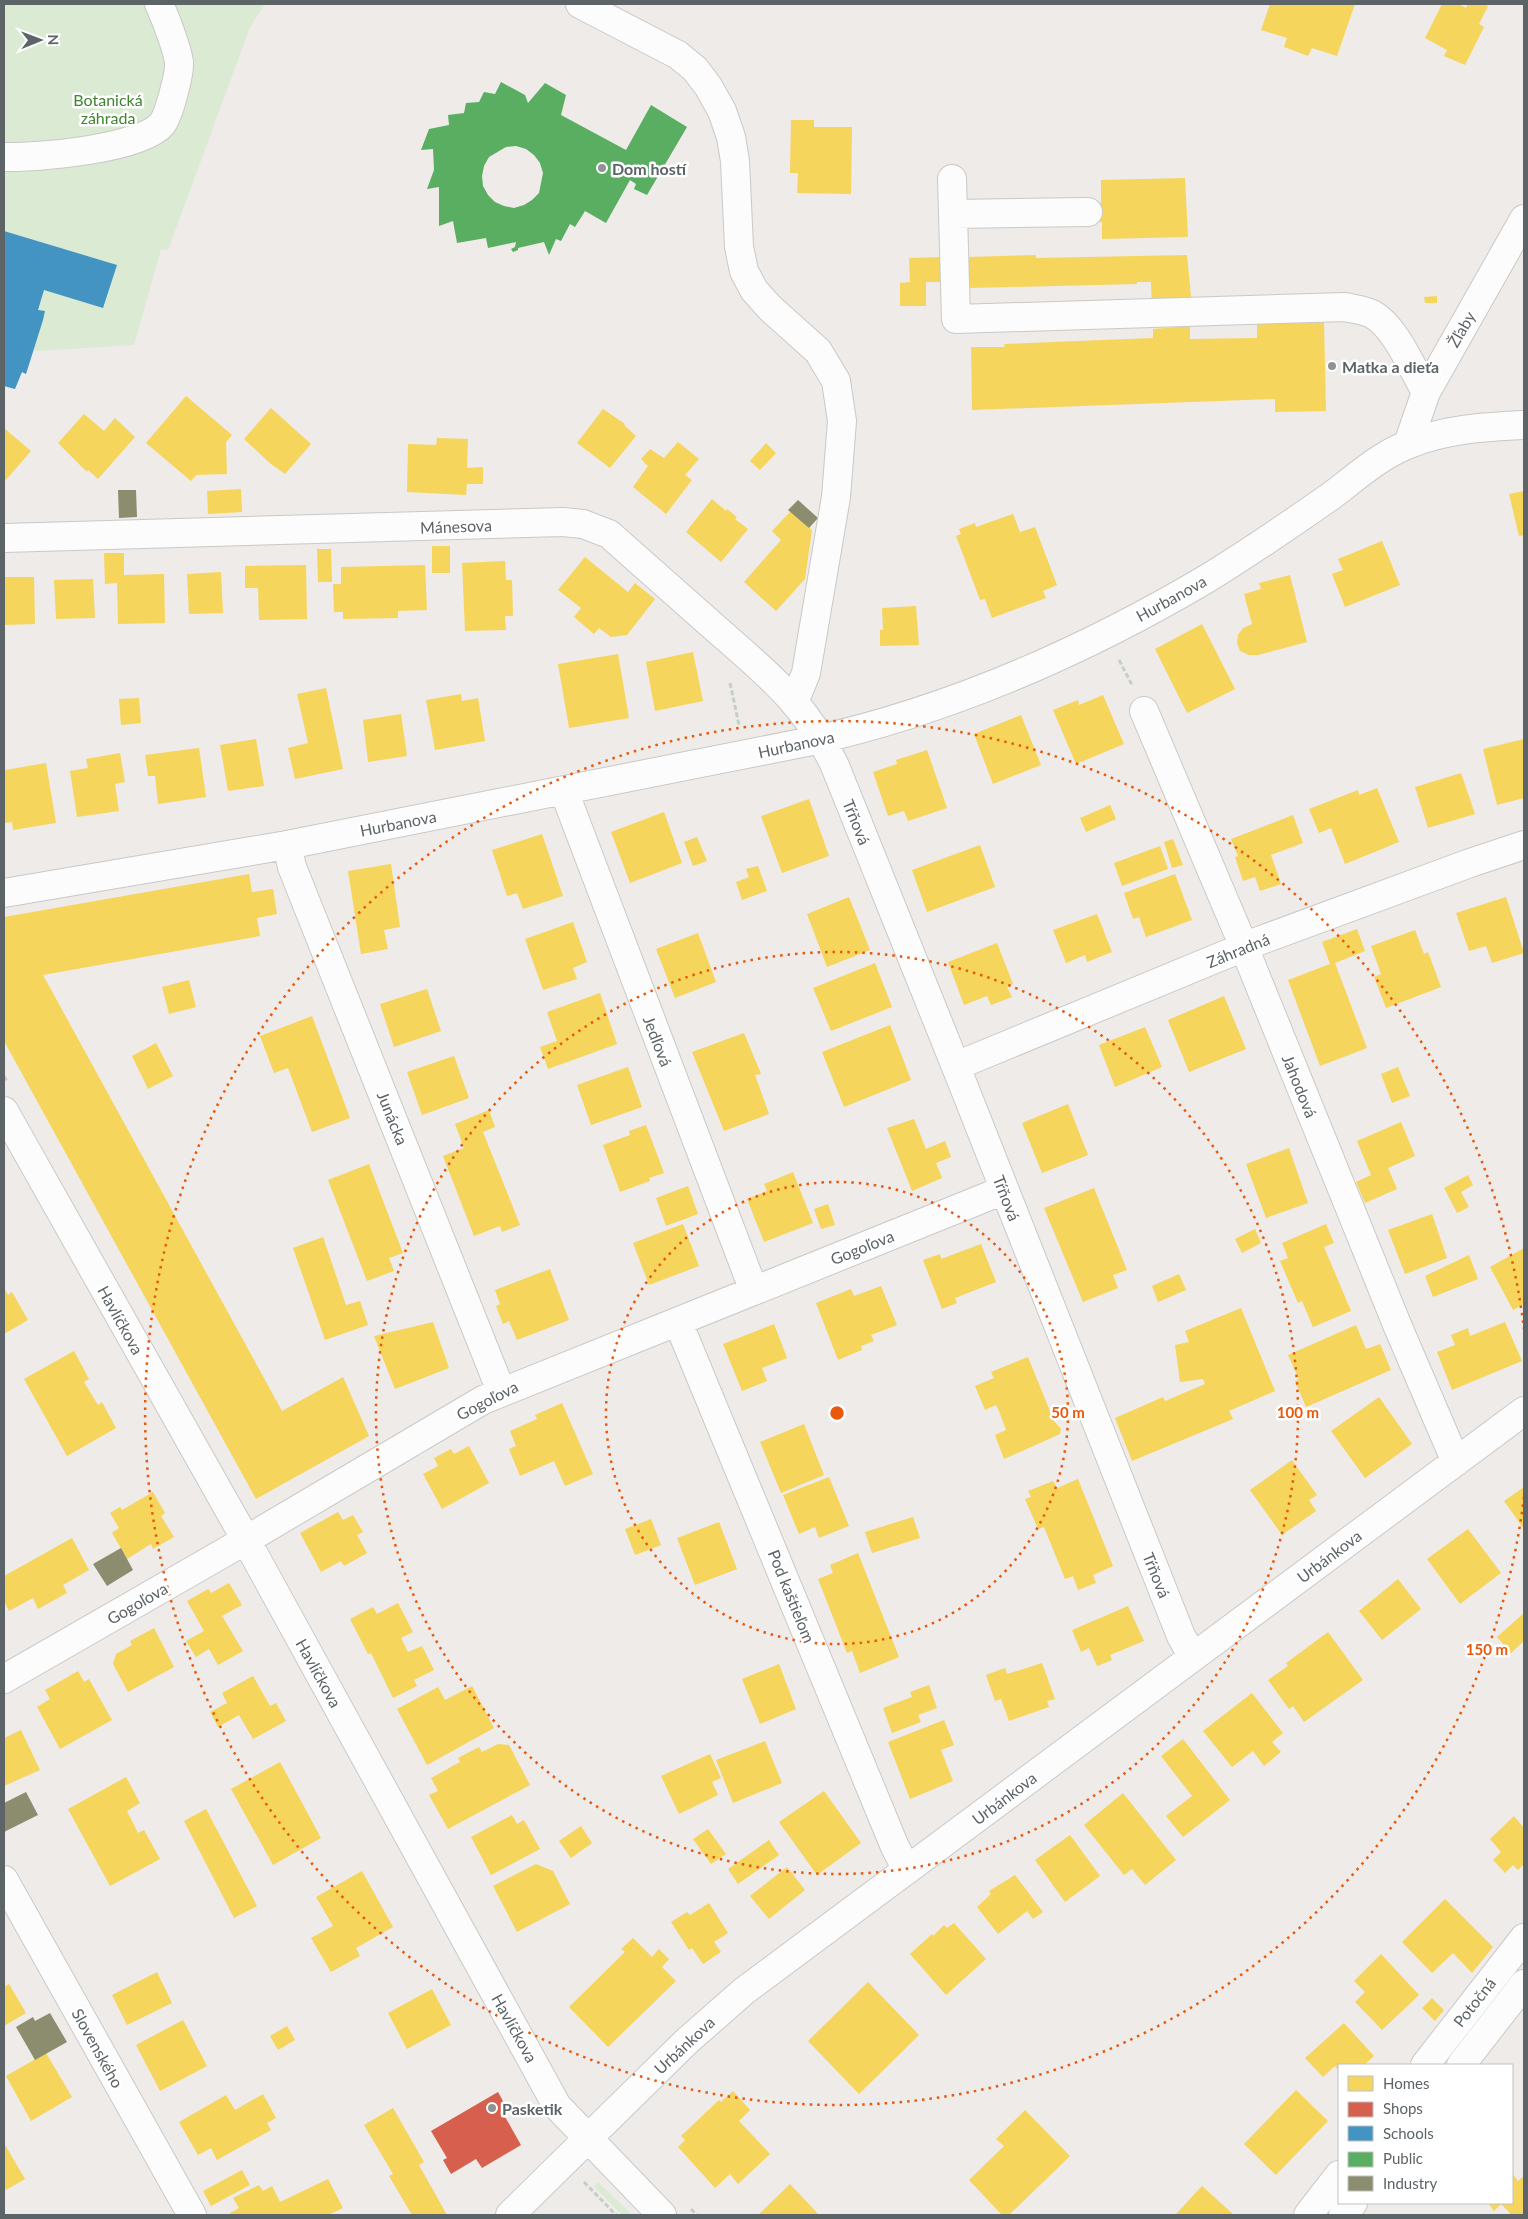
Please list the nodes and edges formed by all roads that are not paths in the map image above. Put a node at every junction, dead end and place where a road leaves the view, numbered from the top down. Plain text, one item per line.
1 (159, 4) edge
2 (580, 4) edge
3 (4, 157) edge
4 (952, 179) dead end
5 (1088, 212) dead end
6 (953, 214) junction
7 (1524, 220) edge
8 (1426, 392) junction
9 (1524, 426) edge
10 (1408, 444) junction
11 (4, 538) edge
12 (794, 700) junction
13 (1144, 710) road end
14 (822, 739) junction
15 (564, 790) junction
16 (287, 845) junction
17 (1524, 845) edge
18 (4, 893) edge
19 (1244, 947) junction
20 (956, 1066) junction
21 (4, 1110) edge
22 (1004, 1190) junction
23 (754, 1291) junction
24 (678, 1322) junction
25 (501, 1391) junction
26 (1524, 1411) edge
27 (1456, 1462) junction
28 (246, 1540) junction
29 (1193, 1657) junction
30 (4, 1679) edge
31 (907, 1870) junction
32 (4, 1880) edge
33 (1524, 1938) edge
34 (1524, 1984) edge
35 (1426, 2064) edge
36 (1462, 2064) edge
37 (587, 2139) junction
38 (1338, 2175) edge
39 (1352, 2204) edge
40 (192, 2215) edge
41 (510, 2215) edge
42 (662, 2215) edge
43 (1308, 2215) edge
44 (1343, 2215) edge

1 - 3 street
2 - 12 street
4 - 6 street
5 - 6 street
6 - 8 street
7 - 8 street, Žľaby
8 - 10 street, Žľaby
9 - 10 street, Hurbanova
10 - 14 street, Hurbanova
11 - 12 street, Mánesova
12 - 14 street, Mánesova
13 - 19 street, Jahodová
14 - 15 street, Hurbanova
14 - 20 street, Tŕňová
15 - 16 street, Hurbanova
15 - 23 street, Jedľová
16 - 18 street, Hurbanova
16 - 25 street, Junácka
17 - 19 street, Záhradná
19 - 20 street, Záhradná
19 - 27 street, Jahodová
20 - 22 street, Tŕňová
21 - 28 street, Havlíčkova
22 - 23 street, Gogoľova
22 - 29 street, Tŕňová
23 - 24 street, Gogoľova
24 - 25 street, Gogoľova
24 - 31 street, Pod kaštieľom
25 - 28 street, Gogoľova
26 - 27 street, Urbánkova
27 - 29 street, Urbánkova
28 - 30 street, Gogoľova
28 - 37 street, Havlíčkova
29 - 31 street, Urbánkova
31 - 37 street, Urbánkova
32 - 40 street, Slovenského
33 - 35 street, Potočná
34 - 36 street, Potočná
37 - 41 street, Urbánkova
37 - 42 street, Havlíčkova
38 - 43 street
39 - 44 street

